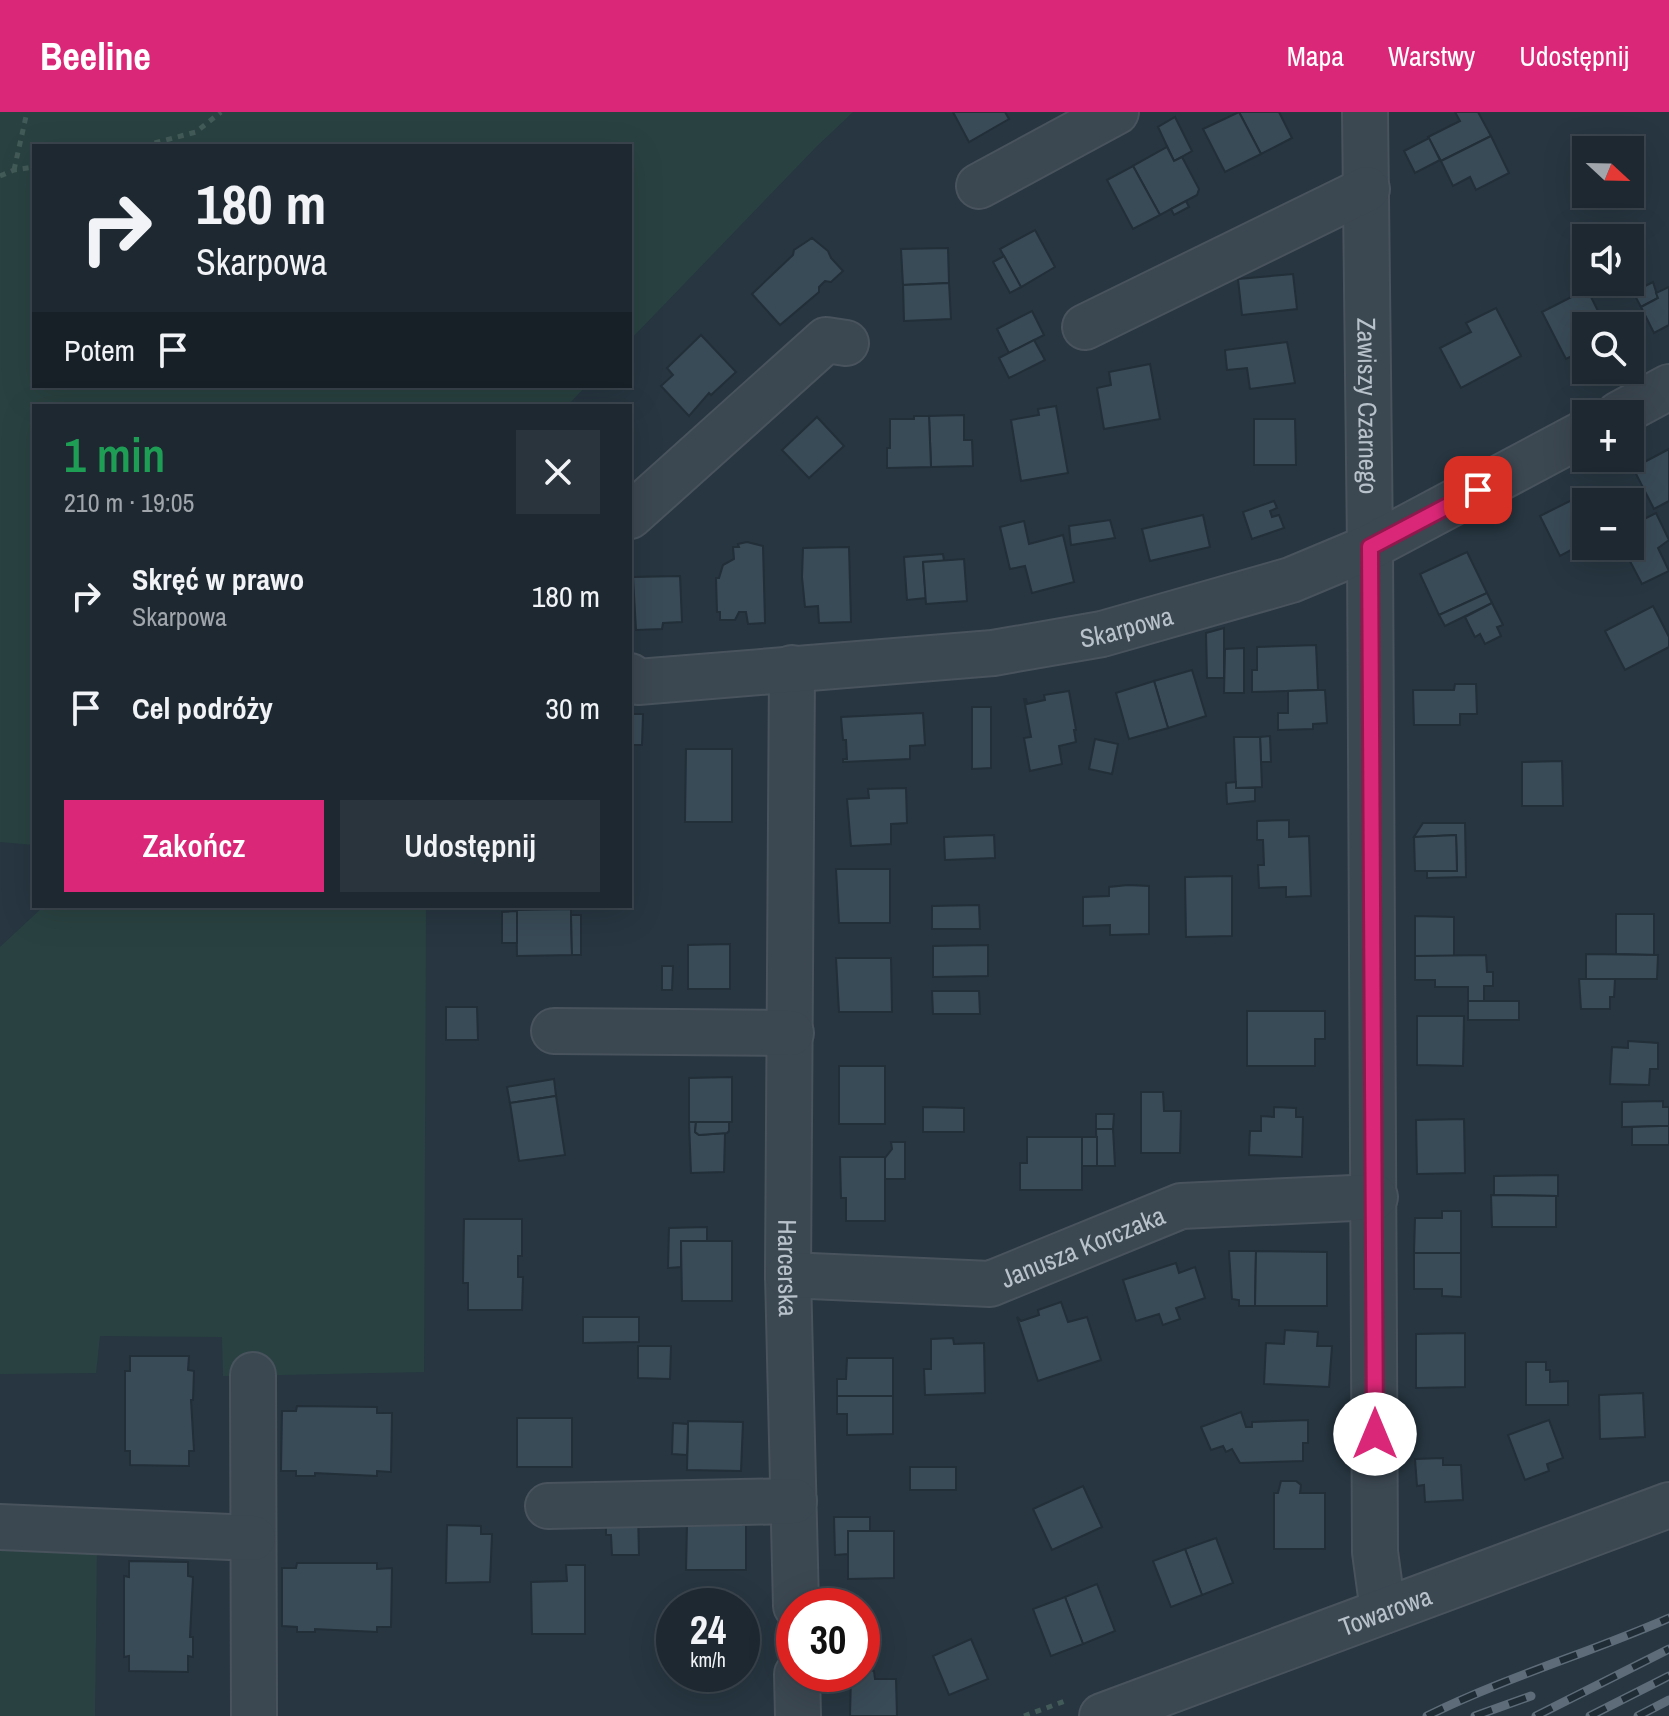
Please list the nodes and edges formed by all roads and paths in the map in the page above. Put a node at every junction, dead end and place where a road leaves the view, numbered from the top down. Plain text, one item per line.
1 (27, 112) edge
2 (221, 112) edge
3 (1116, 112) edge
4 (1365, 112) edge
5 (151, 144) edge
6 (32, 167) edge
7 (14, 170) junction
8 (0, 176) edge
9 (979, 186) dead end
10 (1367, 189) junction
11 (1085, 327) dead end
12 (846, 343) dead end
13 (1669, 387) edge
14 (1644, 400) edge
15 (1572, 439) edge
16 (632, 514) edge
17 (1370, 547) junction
18 (792, 668) junction
19 (632, 678) edge
20 (554, 1031) dead end
21 (791, 1033) junction
22 (1375, 1197) junction
23 (788, 1275) junction
24 (253, 1375) dead end
25 (794, 1501) junction
26 (1669, 1505) edge
27 (548, 1506) dead end
28 (0, 1527) edge
29 (253, 1538) junction
30 (796, 1588) edge
31 (1383, 1611) junction
32 (797, 1692) edge
33 (254, 1716) edge
34 (798, 1716) edge
35 (1102, 1716) edge

1 - 7 path
2 - 5 path
3 - 9 street
4 - 10 street, Zawiszy Czarnego
6 - 7 path
7 - 8 path
10 - 11 street
10 - 17 street, Zawiszy Czarnego
12 - 16 street
13 - 14 street
15 - 17 street, Skarpowa
17 - 18 street, Skarpowa
17 - 22 street, Zawiszy Czarnego
18 - 19 street, Skarpowa
18 - 21 street, Harcerska
20 - 21 street
21 - 23 street, Harcerska
22 - 23 street, Janusza Korczaka
22 - 31 street, Zawiszy Czarnego
23 - 25 street, Harcerska
24 - 29 street
25 - 27 street
25 - 30 street, Harcerska
26 - 31 street, Towarowa
28 - 29 street
29 - 33 street
31 - 35 street, Towarowa
32 - 34 street

